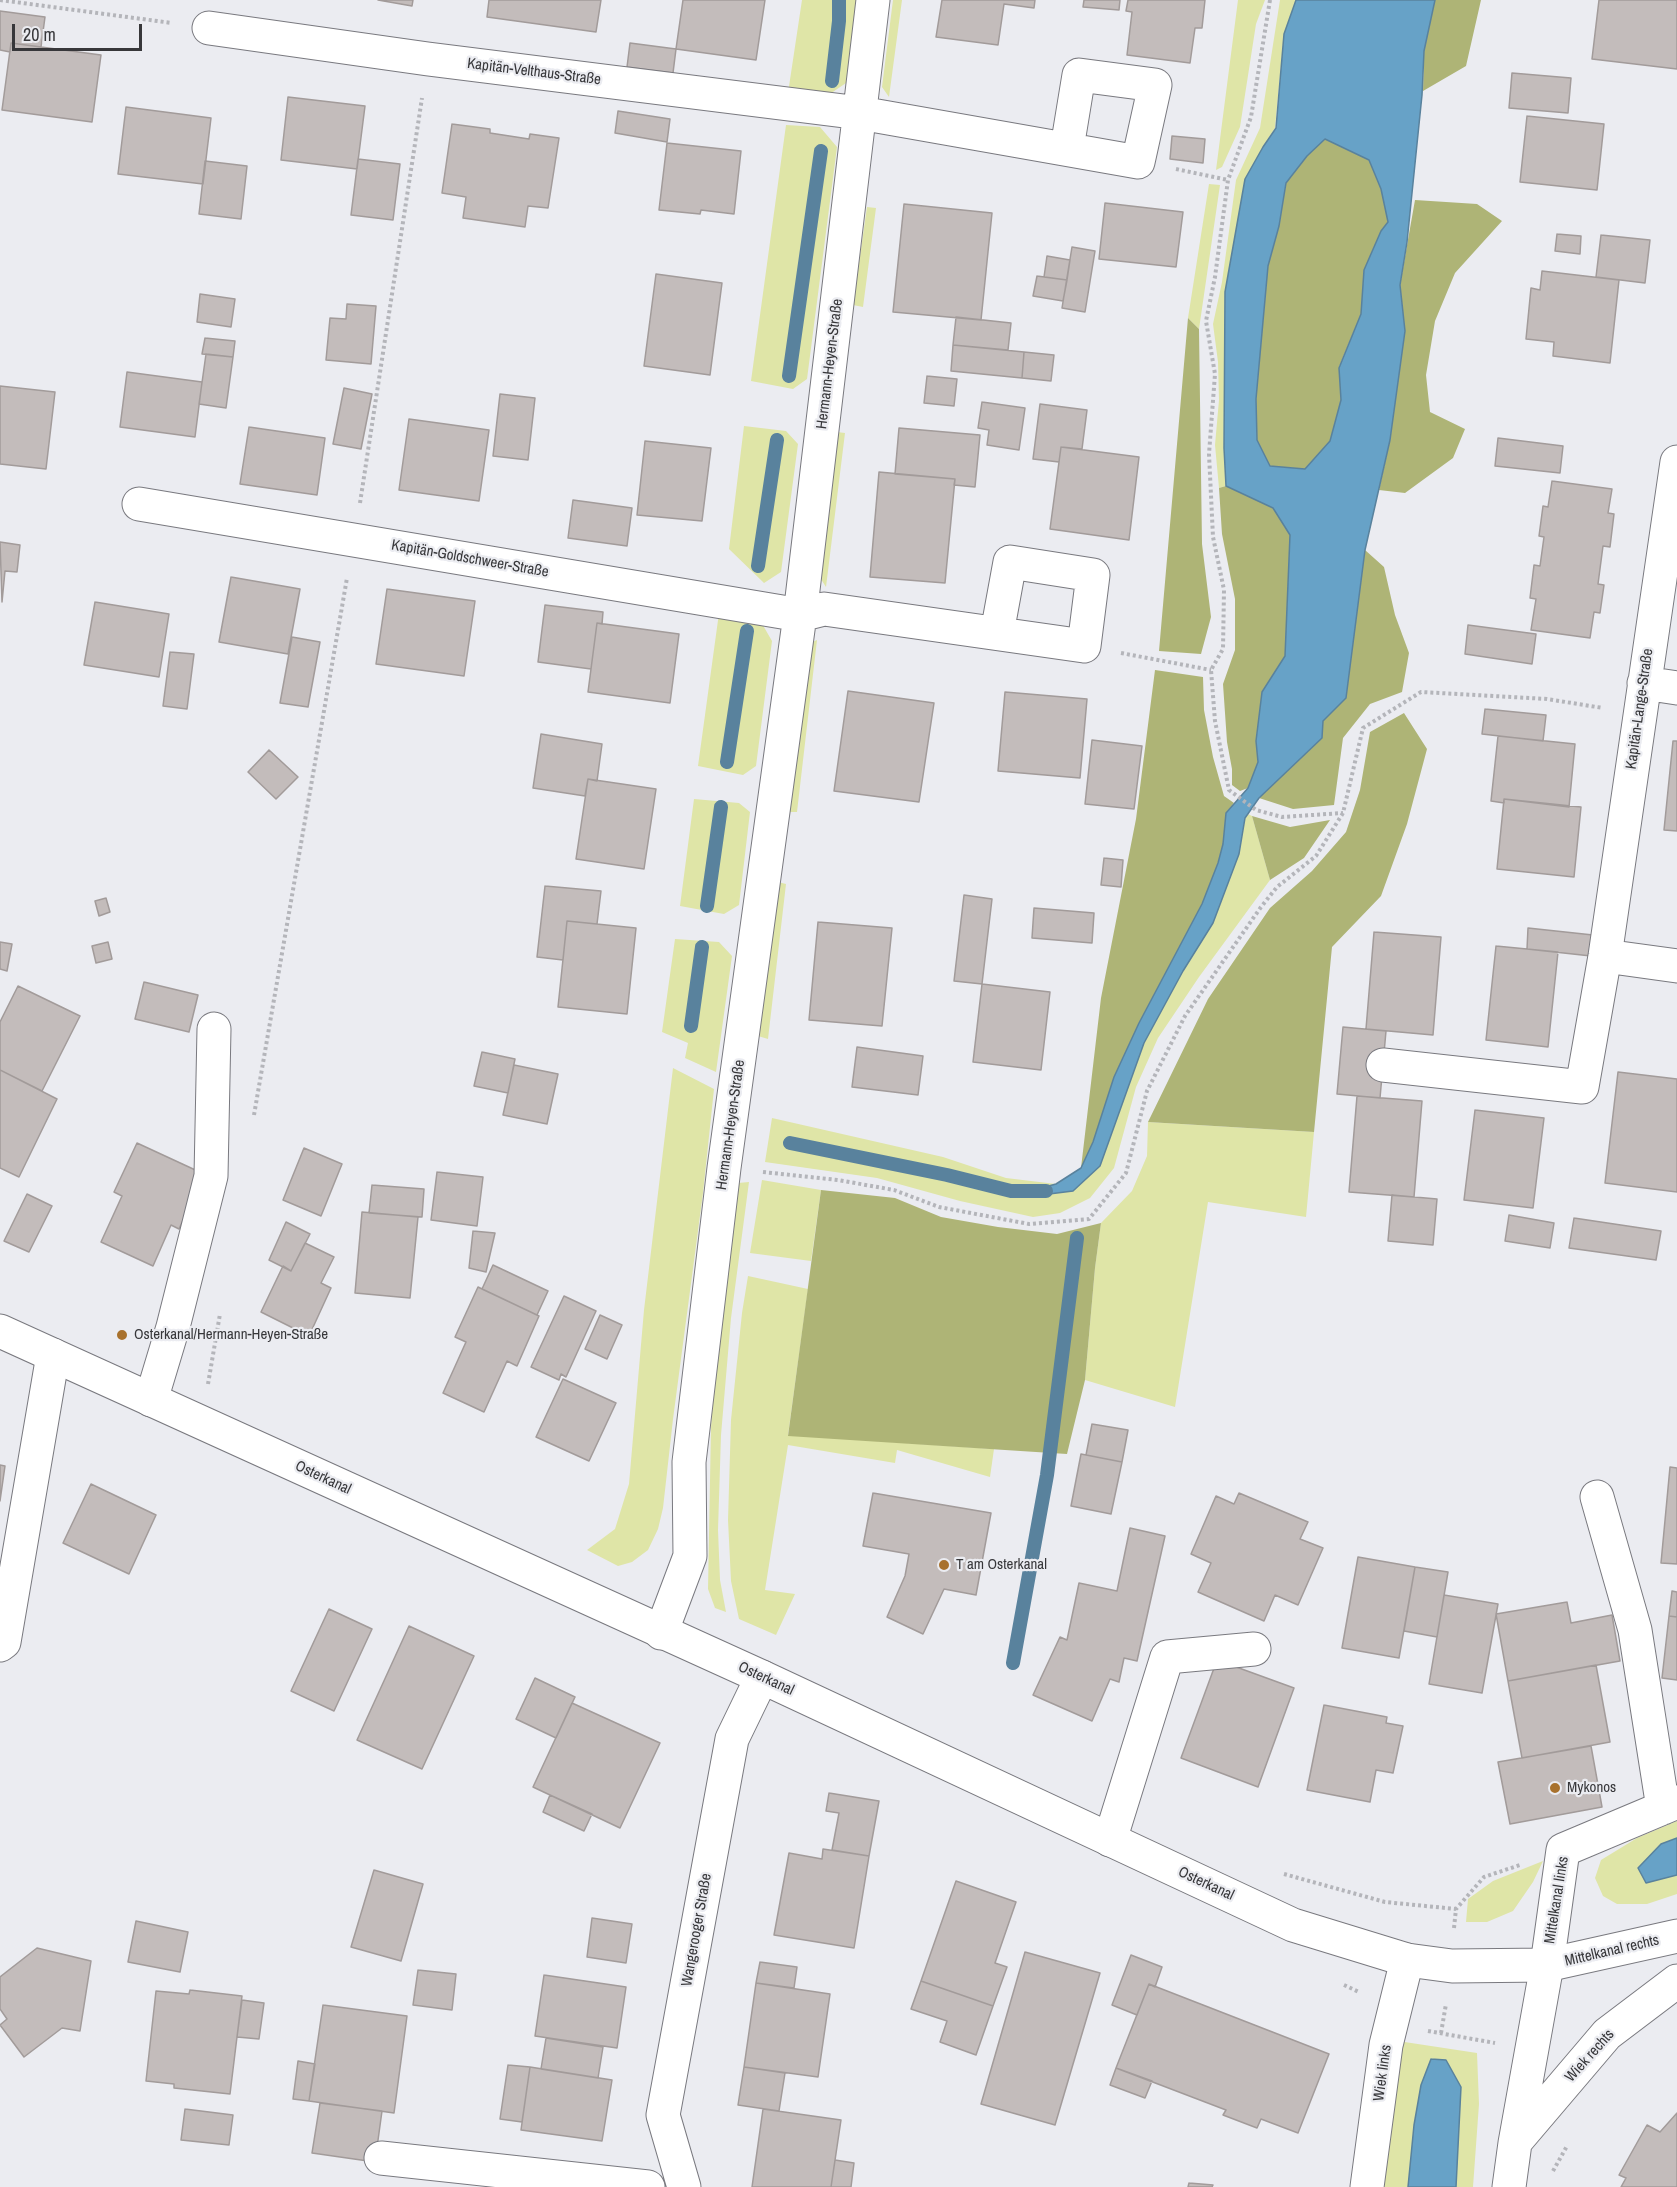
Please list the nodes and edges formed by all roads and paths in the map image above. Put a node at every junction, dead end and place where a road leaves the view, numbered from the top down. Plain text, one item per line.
1 (0, 0) edge
2 (873, 0) edge
3 (1270, 0) edge
4 (209, 28) joint
5 (428, 59) junction
6 (860, 113) junction
7 (1067, 148) junction
8 (1138, 162) junction
9 (1228, 180) junction
10 (1677, 462) edge
11 (139, 504) dead end
12 (354, 540) junction
13 (800, 615) junction
14 (997, 633) junction
15 (1084, 646) junction
16 (1211, 670) junction
17 (1677, 688) edge
18 (1642, 698) junction
19 (1343, 813) junction
20 (1605, 956) junction
21 (1677, 966) edge
22 (214, 1029) dead end
23 (1383, 1065) dead end
24 (254, 1117) dead end
25 (724, 1168) junction
26 (221, 1305) dead end
27 (0, 1331) edge
28 (53, 1355) junction
29 (151, 1400) junction
30 (201, 1423) junction
31 (1596, 1497) dead end
32 (661, 1632) junction
33 (0, 1645) edge
34 (1254, 1648) dead end
35 (762, 1677) junction
36 (1670, 1805) edge
37 (1110, 1840) junction
38 (1563, 1850) junction
39 (1677, 1936) edge
40 (1407, 1960) junction
41 (1547, 1965) junction
42 (1452, 1966) junction
43 (1677, 1981) edge
44 (1515, 2142) junction
45 (381, 2158) dead end
46 (648, 2187) edge
47 (684, 2187) edge
48 (1367, 2187) edge
49 (1509, 2187) edge

1 - 4 path
2 - 6 street, Hermann-Heyen-Straße
3 - 9 path
4 - 5 street, Kapitän-Velthaus-Straße
5 - 6 street, Kapitän-Velthaus-Straße
5 - 12 path
6 - 7 street
6 - 13 street, Hermann-Heyen-Straße
7 - 8 street
7 - 8 street
8 - 9 path
9 - 16 path
10 - 18 street, Kapitän-Lange-Straße
11 - 12 street, Kapitän-Goldschweer-Straße
12 - 13 street, Kapitän-Goldschweer-Straße
12 - 24 path
13 - 14 street
13 - 25 street, Hermann-Heyen-Straße
14 - 15 street
14 - 15 street
15 - 16 path
16 - 19 path
17 - 18 street
18 - 19 path
18 - 20 street, Kapitän-Lange-Straße
19 - 25 path
20 - 21 street
20 - 23 street, Kapitän-Lange-Straße
22 - 29 street
25 - 32 street, Hermann-Heyen-Straße
26 - 30 path
27 - 28 street, Osterkanal
28 - 29 street, Osterkanal
28 - 33 street
29 - 30 street, Osterkanal
30 - 32 street, Osterkanal
31 - 36 street
32 - 35 street, Osterkanal
34 - 37 street
35 - 37 street, Osterkanal
35 - 47 street, Wangerooger Straße
36 - 38 street, Mittelkanal links
37 - 40 street, Osterkanal
38 - 41 street, Mittelkanal links
38 - 42 path
39 - 41 street, Mittelkanal rechts
40 - 42 street, Osterkanal
40 - 48 street, Wiek links
41 - 42 street, Osterkanal
41 - 44 street
43 - 44 street, Wiek rechts
44 - 49 street
45 - 46 street

